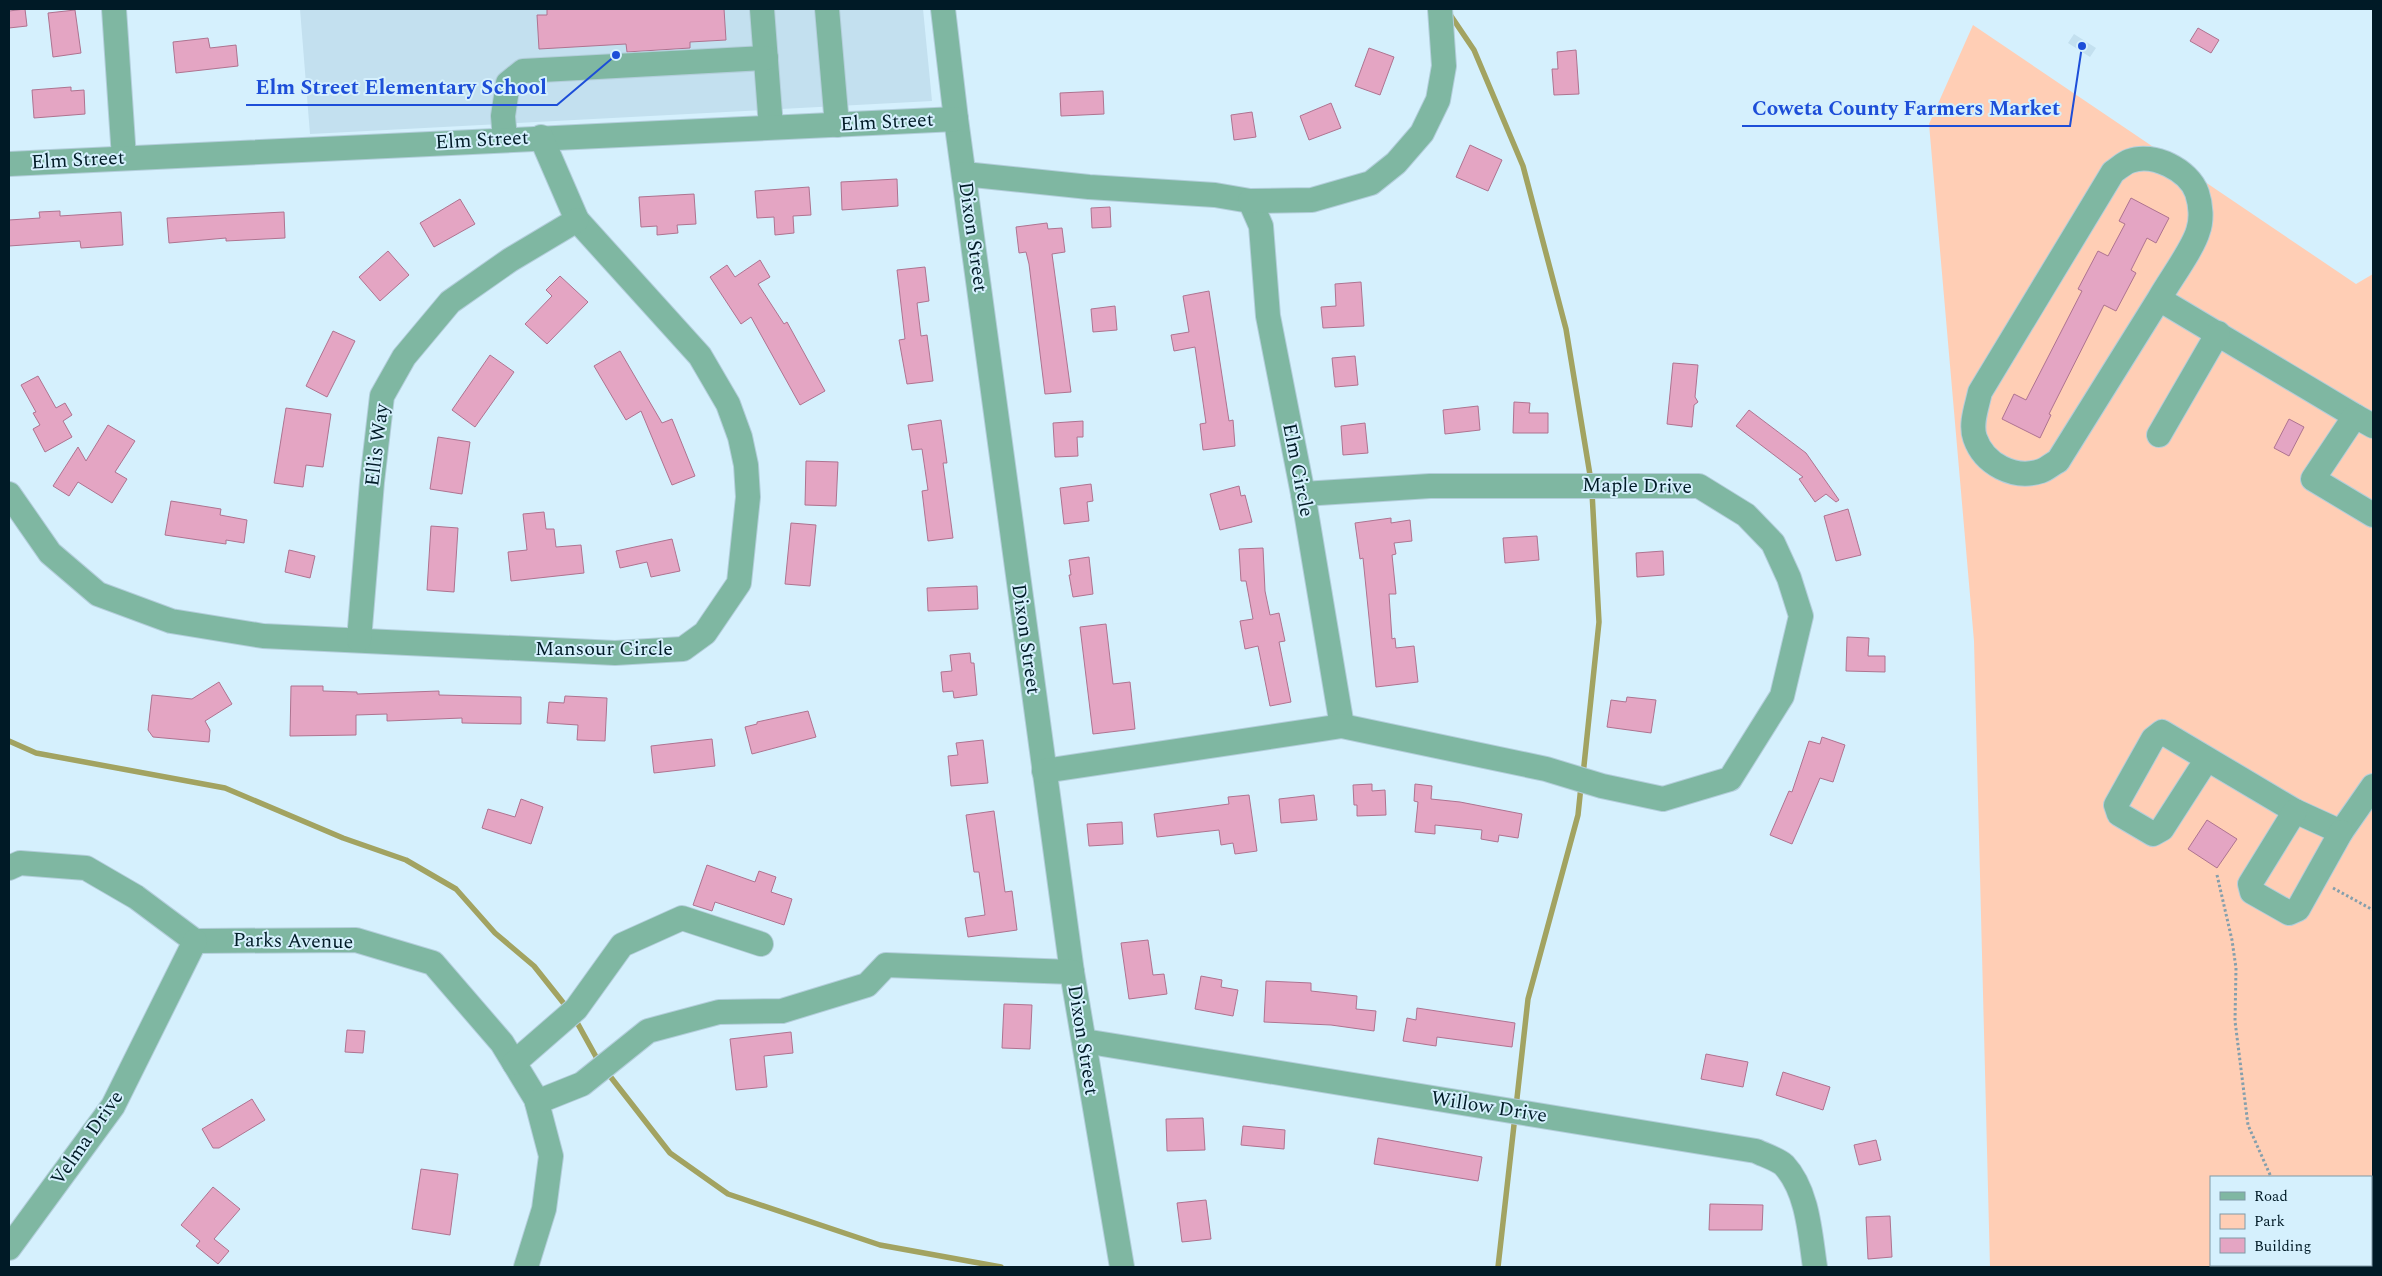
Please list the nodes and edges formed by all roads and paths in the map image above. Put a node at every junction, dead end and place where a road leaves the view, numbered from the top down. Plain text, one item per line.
1 (114, 9) edge
2 (762, 9) edge
3 (827, 9) edge
4 (943, 9) edge
5 (1440, 9) edge
6 (766, 58) junction
7 (956, 119) junction
8 (837, 125) junction
9 (771, 127) junction
10 (541, 137) junction
11 (505, 139) junction
12 (124, 158) junction
13 (9, 164) edge
14 (964, 174) junction
15 (1250, 201) junction
16 (577, 220) junction
17 (2159, 298) junction
18 (2218, 333) junction
19 (2364, 421) edge
20 (2159, 435) dead end
21 (9, 494) edge
22 (1303, 494) junction
23 (2373, 515) edge
24 (359, 640) junction
25 (1342, 726) junction
26 (2207, 759) dead end
27 (1044, 771) junction
28 (2373, 786) edge
29 (2295, 811) junction
30 (2342, 832) junction
31 (9, 868) edge
32 (2217, 875) dead end
33 (2314, 878) junction
34 (2373, 910) edge
35 (195, 941) junction
36 (761, 944) dead end
37 (1072, 972) junction
38 (1084, 1042) junction
39 (514, 1063) junction
40 (537, 1102) junction
41 (2271, 1176) edge
42 (9, 1248) edge
43 (526, 1267) edge
44 (1122, 1267) edge
45 (1815, 1267) edge

1 - 12 street
2 - 6 street
3 - 8 street
4 - 7 street, Dixon Street
5 - 15 street
6 - 9 street
6 - 11 street
7 - 8 street, Elm Street
7 - 14 street, Dixon Street
8 - 9 street, Elm Street
9 - 10 street, Elm Street
10 - 11 street, Elm Street
10 - 16 street, Mansour Circle
11 - 12 street, Elm Street
12 - 13 street, Elm Street
14 - 15 street
14 - 27 street, Dixon Street
15 - 22 street, Elm Circle
16 - 24 street, Ellis Way
16 - 24 street, Mansour Circle
17 - 17 street
17 - 18 street
18 - 19 street
18 - 20 street
19 - 23 street
21 - 24 street, Mansour Circle
22 - 25 street, Elm Circle
22 - 25 street, Maple Drive
25 - 27 street
26 - 29 street
27 - 37 street, Dixon Street
28 - 30 street
29 - 30 street
29 - 33 street
30 - 33 street
31 - 35 street
32 - 41 path
33 - 34 path
35 - 39 street, Parks Avenue
35 - 42 street, Velma Drive
36 - 39 street
37 - 38 street, Dixon Street
37 - 40 street
38 - 44 street, Dixon Street
38 - 45 street, Willow Drive
39 - 40 street, Parks Avenue
40 - 43 street, Parks Avenue

